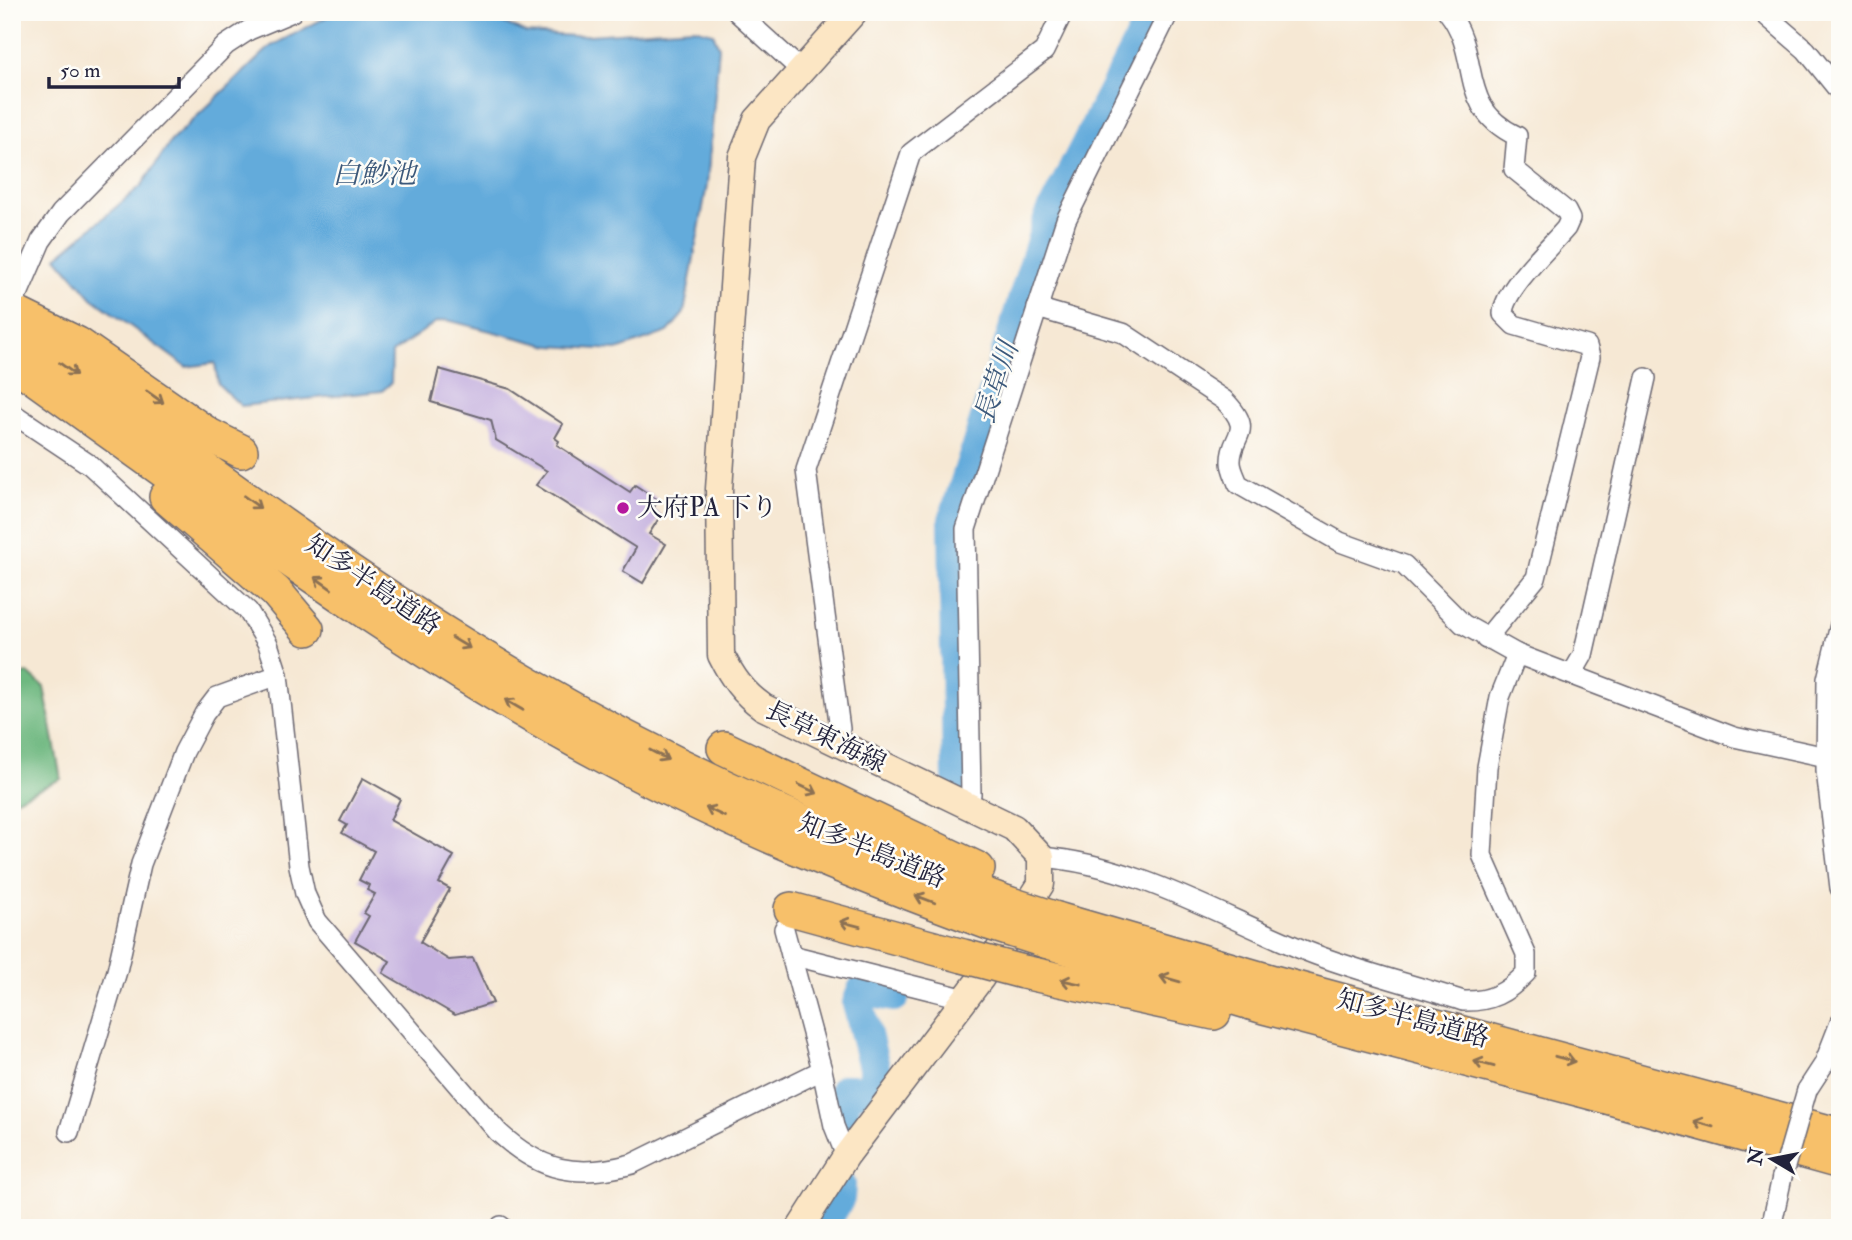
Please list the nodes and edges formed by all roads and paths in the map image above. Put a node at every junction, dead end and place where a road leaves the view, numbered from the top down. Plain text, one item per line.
1 (292, 12) edge
2 (737, 12) edge
3 (854, 12) edge
4 (1063, 12) edge
5 (1169, 12) edge
6 (1448, 12) edge
7 (1762, 12) edge
8 (803, 72) junction
9 (1840, 92) edge
10 (16, 302) edge
11 (1037, 308) junction
12 (12, 329) edge
13 (12, 362) edge
14 (1646, 378) dead end
15 (12, 386) edge
16 (12, 413) edge
17 (241, 452) dead end
18 (1840, 625) edge
19 (307, 629) dead end
20 (1486, 639) junction
21 (1517, 654) junction
22 (1572, 674) junction
23 (278, 675) junction
24 (834, 741) junction
25 (724, 748) dead end
26 (1833, 758) edge
27 (969, 806) junction
28 (1041, 857) junction
29 (1840, 888) edge
30 (1005, 903) junction
31 (787, 919) joint
32 (1058, 921) junction
33 (791, 956) junction
34 (966, 999) junction
35 (1840, 1023) edge
36 (1403, 1043) junction
37 (822, 1070) junction
38 (69, 1132) dead end
39 (1840, 1135) edge
40 (846, 1156) junction
41 (1840, 1163) edge
42 (800, 1228) edge
43 (1771, 1228) edge

1 - 10 street
2 - 8 street
3 - 8 main road, 長草東海線
4 - 24 street
5 - 11 street
6 - 20 street
7 - 9 street
8 - 24 main road, 長草東海線
10 -> 17 highway
11 - 20 street
11 - 27 street
12 -> 30 highway, 知多半島道路
30 -> 13 highway, 知多半島道路
14 - 22 street
15 - 19 highway
16 - 23 street
18 - 26 street
20 - 21 street
21 - 22 street
21 - 28 street
22 - 26 street
23 - 37 street
23 - 38 street
24 - 27 main road, 長草東海線
25 -> 30 highway
26 - 29 street
27 - 28 main road, 長草東海線
28 - 34 main road
30 - 32 highway, 知多半島道路, bridge
30 - 32 highway
31 - 33 street
36 -> 31 highway, bridge
36 -> 32 highway, 知多半島道路
32 -> 39 highway, 知多半島道路
33 - 34 street
33 - 37 street
34 - 40 main road
35 - 43 street, bridge
41 -> 36 highway, 知多半島道路
37 - 40 street
40 - 42 main road

